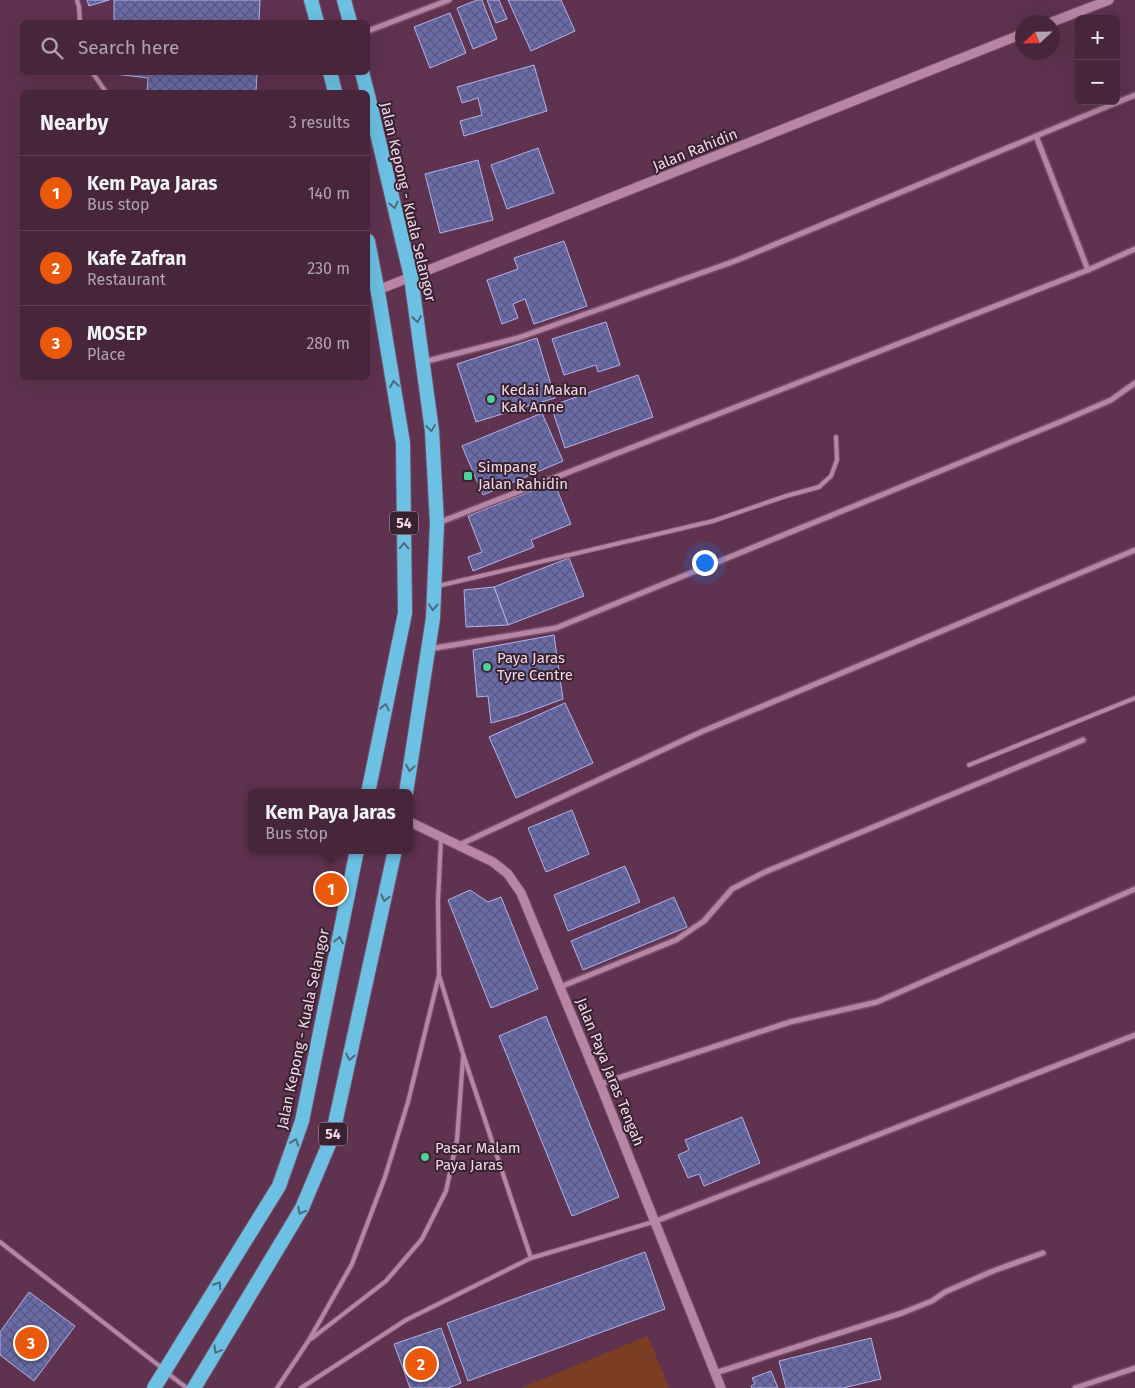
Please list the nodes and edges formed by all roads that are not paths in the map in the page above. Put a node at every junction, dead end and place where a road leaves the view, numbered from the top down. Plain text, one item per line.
1 (77, 0) edge
2 (311, 0) edge
3 (344, 0) edge
4 (449, 0) edge
5 (1109, 0) edge
6 (1060, 19) edge
7 (80, 20) edge
8 (316, 20) edge
9 (349, 20) edge
10 (370, 30) edge
11 (1015, 37) edge
12 (94, 75) edge
13 (331, 75) edge
14 (363, 75) edge
15 (105, 90) edge
16 (334, 90) edge
17 (366, 90) edge
18 (1135, 96) edge
19 (370, 106) edge
20 (1036, 136) junction
21 (1135, 249) edge
22 (370, 251) edge
23 (1088, 270) junction
24 (411, 277) junction
25 (378, 290) junction
26 (422, 362) junction
27 (1135, 383) edge
28 (836, 437) dead end
29 (437, 523) junction
30 (1135, 550) edge
31 (434, 586) junction
32 (428, 650) junction
33 (1135, 698) edge
34 (1083, 740) dead end
35 (968, 765) dead end
36 (369, 789) edge
37 (407, 789) edge
38 (413, 823) edge
39 (441, 837) junction
40 (458, 845) junction
41 (356, 854) edge
42 (394, 854) edge
43 (1135, 889) edge
44 (439, 975) junction
45 (560, 987) junction
46 (1135, 1036) edge
47 (463, 1054) junction
48 (600, 1084) junction
49 (656, 1221) junction
50 (0, 1242) edge
51 (1043, 1253) dead end
52 (531, 1258) junction
53 (309, 1340) junction
54 (1135, 1368) edge
55 (165, 1371) junction
56 (715, 1373) junction
57 (154, 1388) edge
58 (187, 1388) edge
59 (194, 1388) edge
60 (277, 1388) edge
61 (301, 1388) edge
62 (721, 1388) edge
63 (1075, 1388) edge

1 - 7 lane
2 - 8 highway
3 - 9 highway
4 - 10 street
5 - 6 street
11 - 24 street, Jalan Rahidin
12 - 15 lane
13 - 16 highway
14 - 17 highway, Jalan Kepong - Kuala Selangor / 54
18 - 20 street
19 -> 24 highway, Jalan Kepong - Kuala Selangor / 54
20 - 23 street
20 - 26 street
21 - 23 street
22 - 25 highway, 54
23 - 29 street
24 - 25 street, Jalan Rahidin
24 -> 26 highway, Jalan Kepong - Kuala Selangor / 54
36 -> 25 highway, 54
26 -> 29 highway, Jalan Kepong - Kuala Selangor / 54
27 - 32 street
28 - 31 lane
29 - 31 highway, Jalan Kepong - Kuala Selangor / 54
30 - 40 street
31 -> 32 highway, Jalan Kepong - Kuala Selangor / 54
32 -> 37 highway, Jalan Kepong - Kuala Selangor / 54
33 - 35 lane
34 - 45 street
38 - 39 street, Jalan Paya Jaras Tengah
39 - 40 street, Jalan Paya Jaras Tengah
39 - 44 lane
40 - 45 street, Jalan Paya Jaras Tengah
55 -> 41 highway, Jalan Kepong - Kuala Selangor / 54
42 -> 59 highway, 54
43 - 48 street
44 - 47 lane
44 - 53 lane
45 - 48 street, Jalan Paya Jaras Tengah
46 - 49 street
47 - 52 lane
47 - 53 lane
48 - 49 street, Jalan Paya Jaras Tengah
49 - 52 lane
49 - 56 street, Jalan Paya Jaras Tengah
50 - 55 lane
51 - 56 street
52 - 61 lane
53 - 60 lane
54 - 63 street
55 - 57 highway, Jalan Kepong - Kuala Selangor / 54
55 - 58 lane
56 - 62 street, Jalan Paya Jaras Tengah

